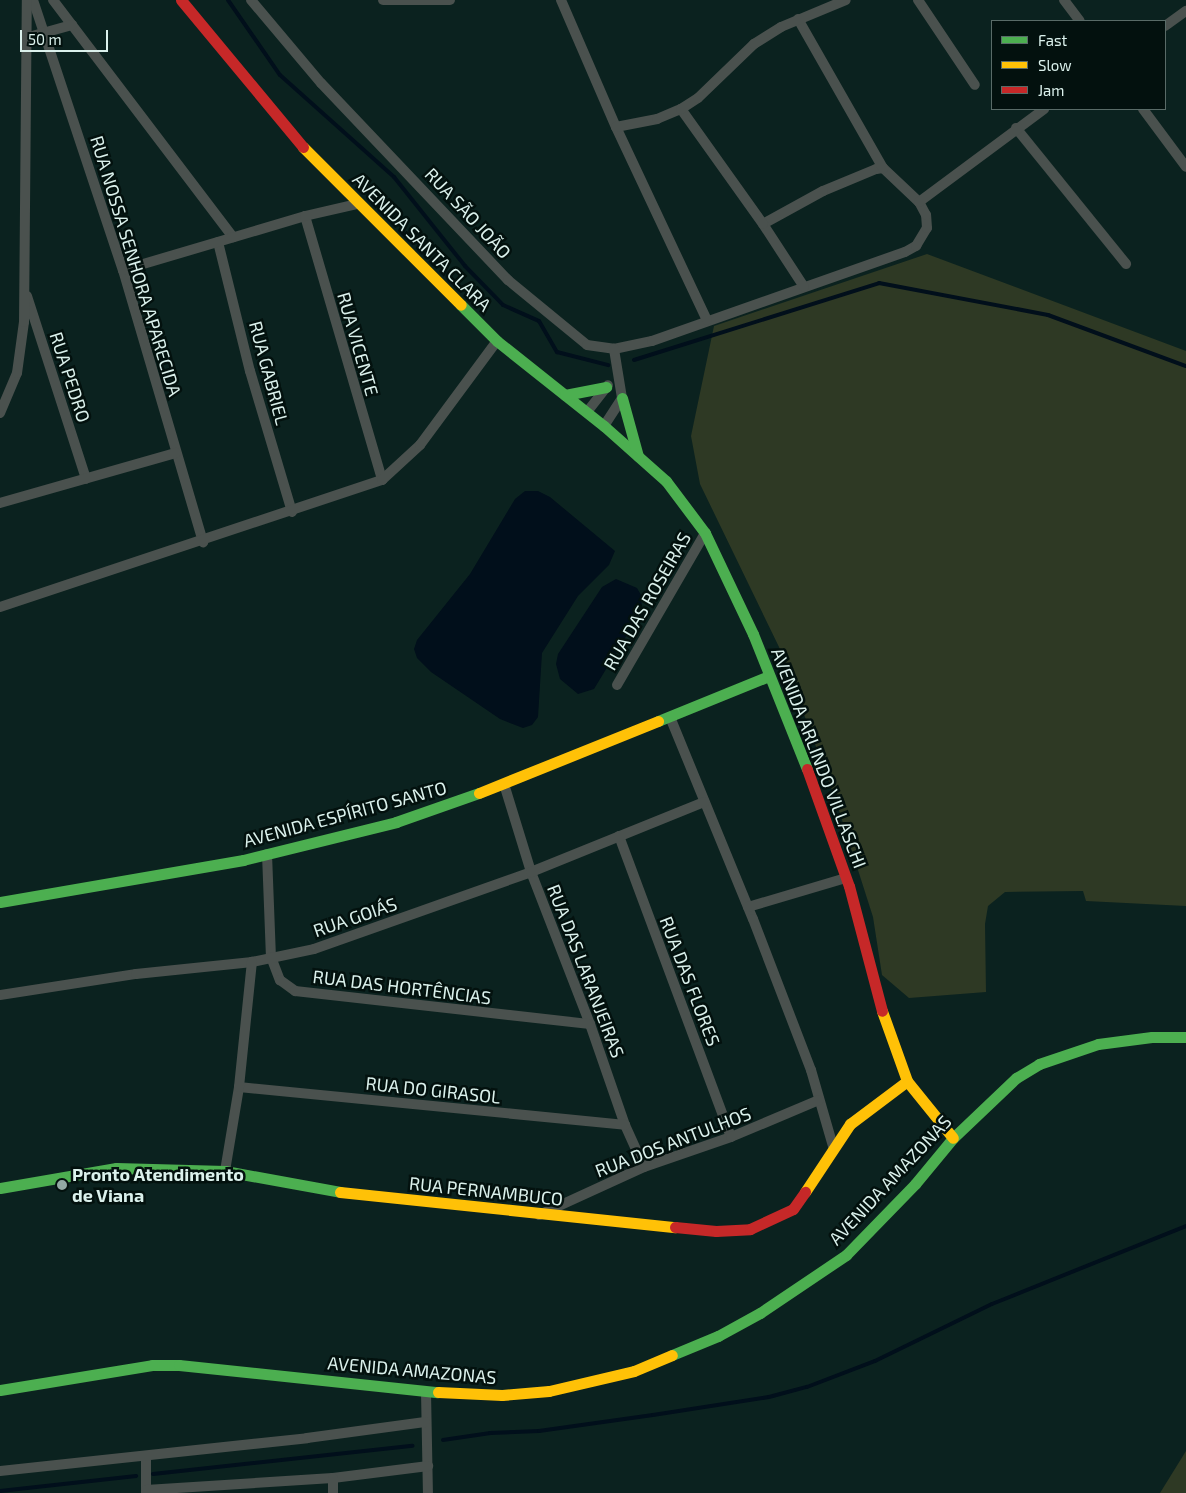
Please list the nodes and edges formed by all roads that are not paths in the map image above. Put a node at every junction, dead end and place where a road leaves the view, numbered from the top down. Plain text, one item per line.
1 (27, 0) edge
2 (33, 0) edge
3 (53, 0) edge
4 (251, 0) edge
5 (383, 0) edge
6 (450, 0) edge
7 (561, 0) edge
8 (846, 0) edge
9 (918, 0) edge
10 (1064, 0) edge
11 (186, 2) edge
12 (1186, 11) edge
13 (798, 19) junction
14 (1079, 20) edge
15 (72, 25) junction
16 (1166, 25) edge
17 (45, 35) junction
18 (25, 38) junction
19 (975, 85) dead end
20 (681, 109) junction
21 (1043, 110) edge
22 (1145, 110) edge
23 (616, 127) junction
24 (1016, 128) junction
25 (1186, 167) edge
26 (883, 168) junction
27 (919, 202) junction
28 (357, 204) junction
29 (305, 216) junction
30 (763, 224) junction
31 (233, 237) junction
32 (218, 242) junction
33 (1126, 264) dead end
34 (123, 270) junction
35 (24, 285) junction
36 (804, 287) junction
37 (707, 320) junction
38 (497, 341) junction
39 (614, 349) junction
40 (618, 376) junction
41 (606, 387) junction
42 (566, 395) junction
43 (622, 398) junction
44 (587, 412) junction
45 (0, 414) edge
46 (604, 426) junction
47 (176, 453) junction
48 (638, 457) junction
49 (86, 479) junction
50 (382, 480) junction
51 (666, 481) joint
52 (0, 503) edge
53 (292, 512) junction
54 (705, 533) junction
55 (203, 542) junction
56 (0, 607) edge
57 (769, 676) junction
58 (617, 685) dead end
59 (670, 717) junction
60 (504, 784) junction
61 (704, 802) junction
62 (619, 836) junction
63 (267, 854) junction
64 (531, 872) junction
65 (846, 878) junction
66 (0, 902) edge
67 (748, 907) junction
68 (271, 957) junction
69 (252, 962) junction
70 (0, 995) edge
71 (590, 1024) junction
72 (1186, 1037) edge
73 (906, 1081) junction
74 (239, 1087) junction
75 (820, 1100) junction
76 (624, 1124) junction
77 (731, 1137) junction
78 (953, 1138) junction
79 (833, 1146) junction
80 (644, 1167) junction
81 (225, 1171) junction
82 (0, 1188) edge
83 (538, 1215) junction
84 (0, 1390) edge
85 (426, 1392) junction
86 (425, 1422) junction
87 (146, 1456) junction
88 (428, 1466) junction
89 (0, 1471) edge
90 (333, 1478) junction
91 (237, 1488) edge
92 (146, 1491) edge
93 (333, 1493) edge
94 (428, 1493) edge

1 - 18 street
2 - 17 street, RUA NOSSA SENHORA APARECIDA
3 - 15 street
4 - 39 street, RUA SÃO JOÃO
5 - 6 street
7 - 23 street
8 - 13 street
9 - 19 street
10 - 14 street
11 - 28 street, AVENIDA SANTA CLARA
12 - 16 street
13 - 20 street
13 - 26 street
15 - 17 street
15 - 31 street
17 - 18 street
17 - 34 street, RUA NOSSA SENHORA APARECIDA
18 - 35 street
20 - 23 street
20 - 30 street
21 - 24 street
22 - 25 street
23 - 37 street
24 - 27 street
24 - 33 street
26 - 27 street
26 - 30 street
27 - 36 street, RUA SÃO JOÃO
28 - 29 street
28 - 38 street, AVENIDA SANTA CLARA
29 - 31 street
29 - 50 street, RUA VICENTE
30 - 36 street
31 - 32 street
32 - 34 street
32 - 53 street, RUA GABRIEL
34 - 47 street, RUA NOSSA SENHORA APARECIDA
35 - 45 street
35 - 49 street, RUA PEDRO
36 - 37 street, RUA SÃO JOÃO
37 - 39 street, RUA SÃO JOÃO
38 - 42 street, AVENIDA SANTA CLARA
38 - 50 street
39 - 40 street
40 - 41 street
40 - 43 street
41 - 42 street
41 - 44 street
42 - 44 street, AVENIDA SANTA CLARA
43 - 46 street
43 - 48 street
44 - 46 street, AVENIDA SANTA CLARA
46 - 48 street, AVENIDA SANTA CLARA
47 - 49 street
47 - 55 street, RUA NOSSA SENHORA APARECIDA
48 - 51 street, AVENIDA SANTA CLARA
49 - 52 street
50 - 53 street
51 - 54 street, AVENIDA ARLINDO VILLASCHI
53 - 55 street
54 - 57 street, AVENIDA ARLINDO VILLASCHI
54 - 58 street, RUA DAS ROSEIRAS
55 - 56 street
57 - 59 street, AVENIDA ESPÍRITO SANTO
57 - 65 street, AVENIDA ARLINDO VILLASCHI
59 - 60 street, AVENIDA ESPÍRITO SANTO
59 - 61 street
60 - 63 street, AVENIDA ESPÍRITO SANTO
60 - 64 street, RUA DAS LARANJEIRAS
61 - 62 street, RUA GOIÁS
61 - 67 street
62 - 64 street, RUA GOIÁS
62 - 77 street, RUA DAS FLORES
63 - 66 street, AVENIDA ESPÍRITO SANTO
63 - 68 street, RUA DAS HORTÊNCIAS
64 - 68 street, RUA GOIÁS
64 - 71 street, RUA DAS LARANJEIRAS
65 - 67 street
65 - 73 street, AVENIDA ARLINDO VILLASCHI
67 - 75 street
68 - 69 street, RUA GOIÁS
68 - 71 street, RUA DAS HORTÊNCIAS
69 - 70 street, RUA GOIÁS
69 - 74 street
71 - 76 street, RUA DAS LARANJEIRAS
72 - 78 street, AVENIDA AMAZONAS
73 - 78 street, AVENIDA ARLINDO VILLASCHI
73 - 79 street, RUA PERNAMBUCO
74 - 76 street, RUA DO GIRASOL
74 - 81 street
75 - 77 street, RUA DOS ANTULHOS
75 - 79 street
76 - 80 street, RUA DAS LARANJEIRAS
77 - 80 street, RUA DOS ANTULHOS
78 - 85 street, AVENIDA AMAZONAS
79 - 83 street, RUA PERNAMBUCO
80 - 83 street, RUA DOS ANTULHOS
81 - 82 street, RUA PERNAMBUCO
81 - 83 street, RUA PERNAMBUCO
84 - 85 street, AVENIDA AMAZONAS
85 - 86 street
86 - 87 street
86 - 88 street
87 - 89 street
87 - 92 street
88 - 90 street
88 - 94 street
90 - 91 street
90 - 93 street
91 - 92 street

